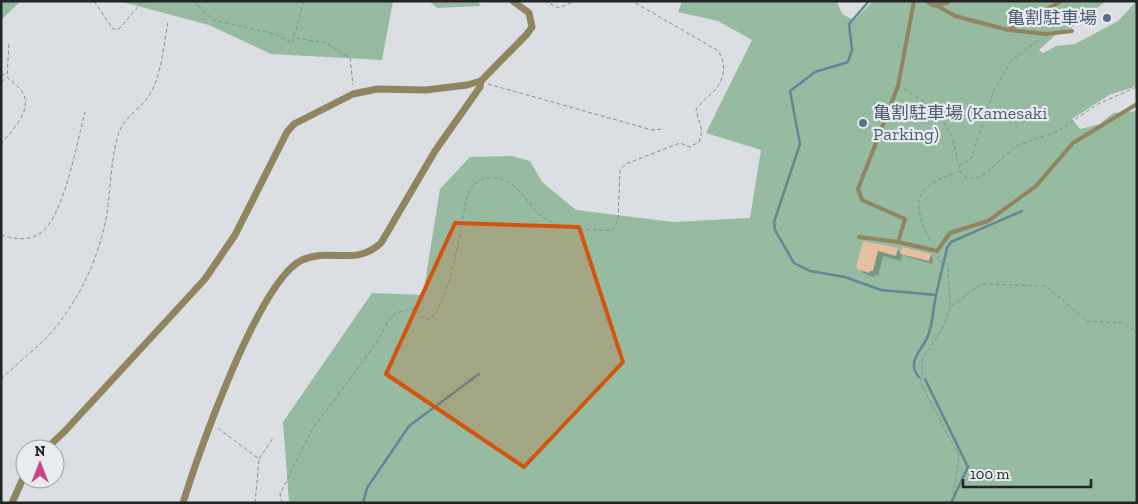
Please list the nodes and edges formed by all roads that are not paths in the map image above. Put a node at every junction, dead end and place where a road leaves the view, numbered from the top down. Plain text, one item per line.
1 (513, 1) edge
2 (914, 1) edge
3 (946, 1) edge
4 (1062, 1) edge
5 (932, 2) edge
6 (1008, 30) junction
7 (1072, 31) dead end
8 (481, 81) junction
9 (1137, 104) edge
10 (859, 237) dead end
11 (898, 242) junction
12 (57, 439) edge
13 (18, 489) edge
14 (12, 503) edge
15 (183, 503) edge

1 - 8 street
2 - 11 lane
3 - 5 street
4 - 6 lane
5 - 6 lane
6 - 7 lane
8 - 12 street
8 - 15 street
9 - 11 lane
10 - 11 lane
13 - 14 street

